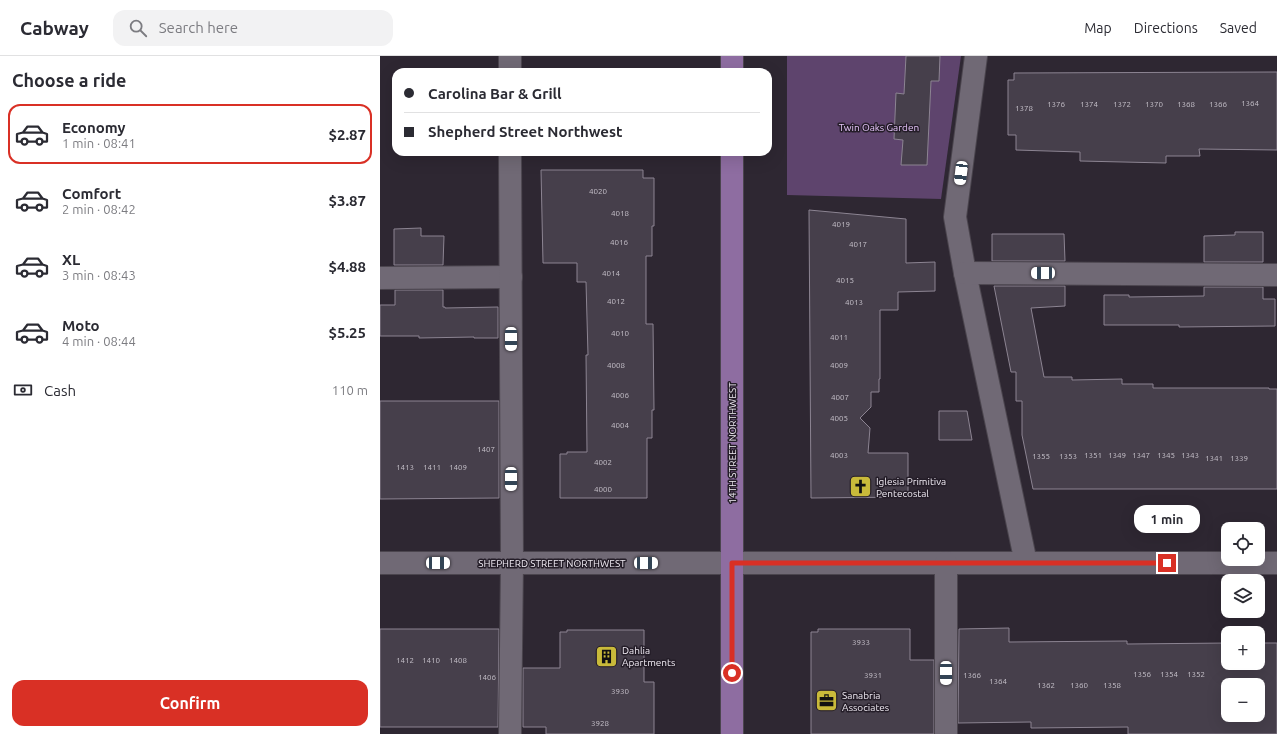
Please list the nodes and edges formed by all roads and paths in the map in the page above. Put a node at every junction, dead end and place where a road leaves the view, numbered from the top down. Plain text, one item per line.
1 (510, 56) edge
2 (732, 56) edge
3 (976, 56) edge
4 (510, 68) edge
5 (732, 68) edge
6 (510, 156) edge
7 (732, 156) edge
8 (965, 273) junction
9 (1277, 275) edge
10 (511, 277) junction
11 (380, 278) edge
12 (380, 563) edge
13 (512, 563) junction
14 (732, 563) junction
15 (946, 563) junction
16 (1026, 563) junction
17 (1277, 563) edge
18 (510, 734) edge
19 (732, 734) edge
20 (946, 734) edge

1 - 4 street
2 - 5 main road
3 - 8 street
6 - 10 street
7 - 14 main road, 14TH STREET NORTHWEST
8 - 9 street
8 - 16 street
10 - 11 street
10 - 13 street
12 - 13 street, SHEPHERD STREET NORTHWEST
13 - 14 street, SHEPHERD STREET NORTHWEST
13 - 18 street
14 - 15 street, SHEPHERD STREET NORTHWEST
14 - 19 main road, 14TH STREET NORTHWEST
15 - 16 street, SHEPHERD STREET NORTHWEST
15 - 20 street
16 - 17 street, SHEPHERD STREET NORTHWEST

